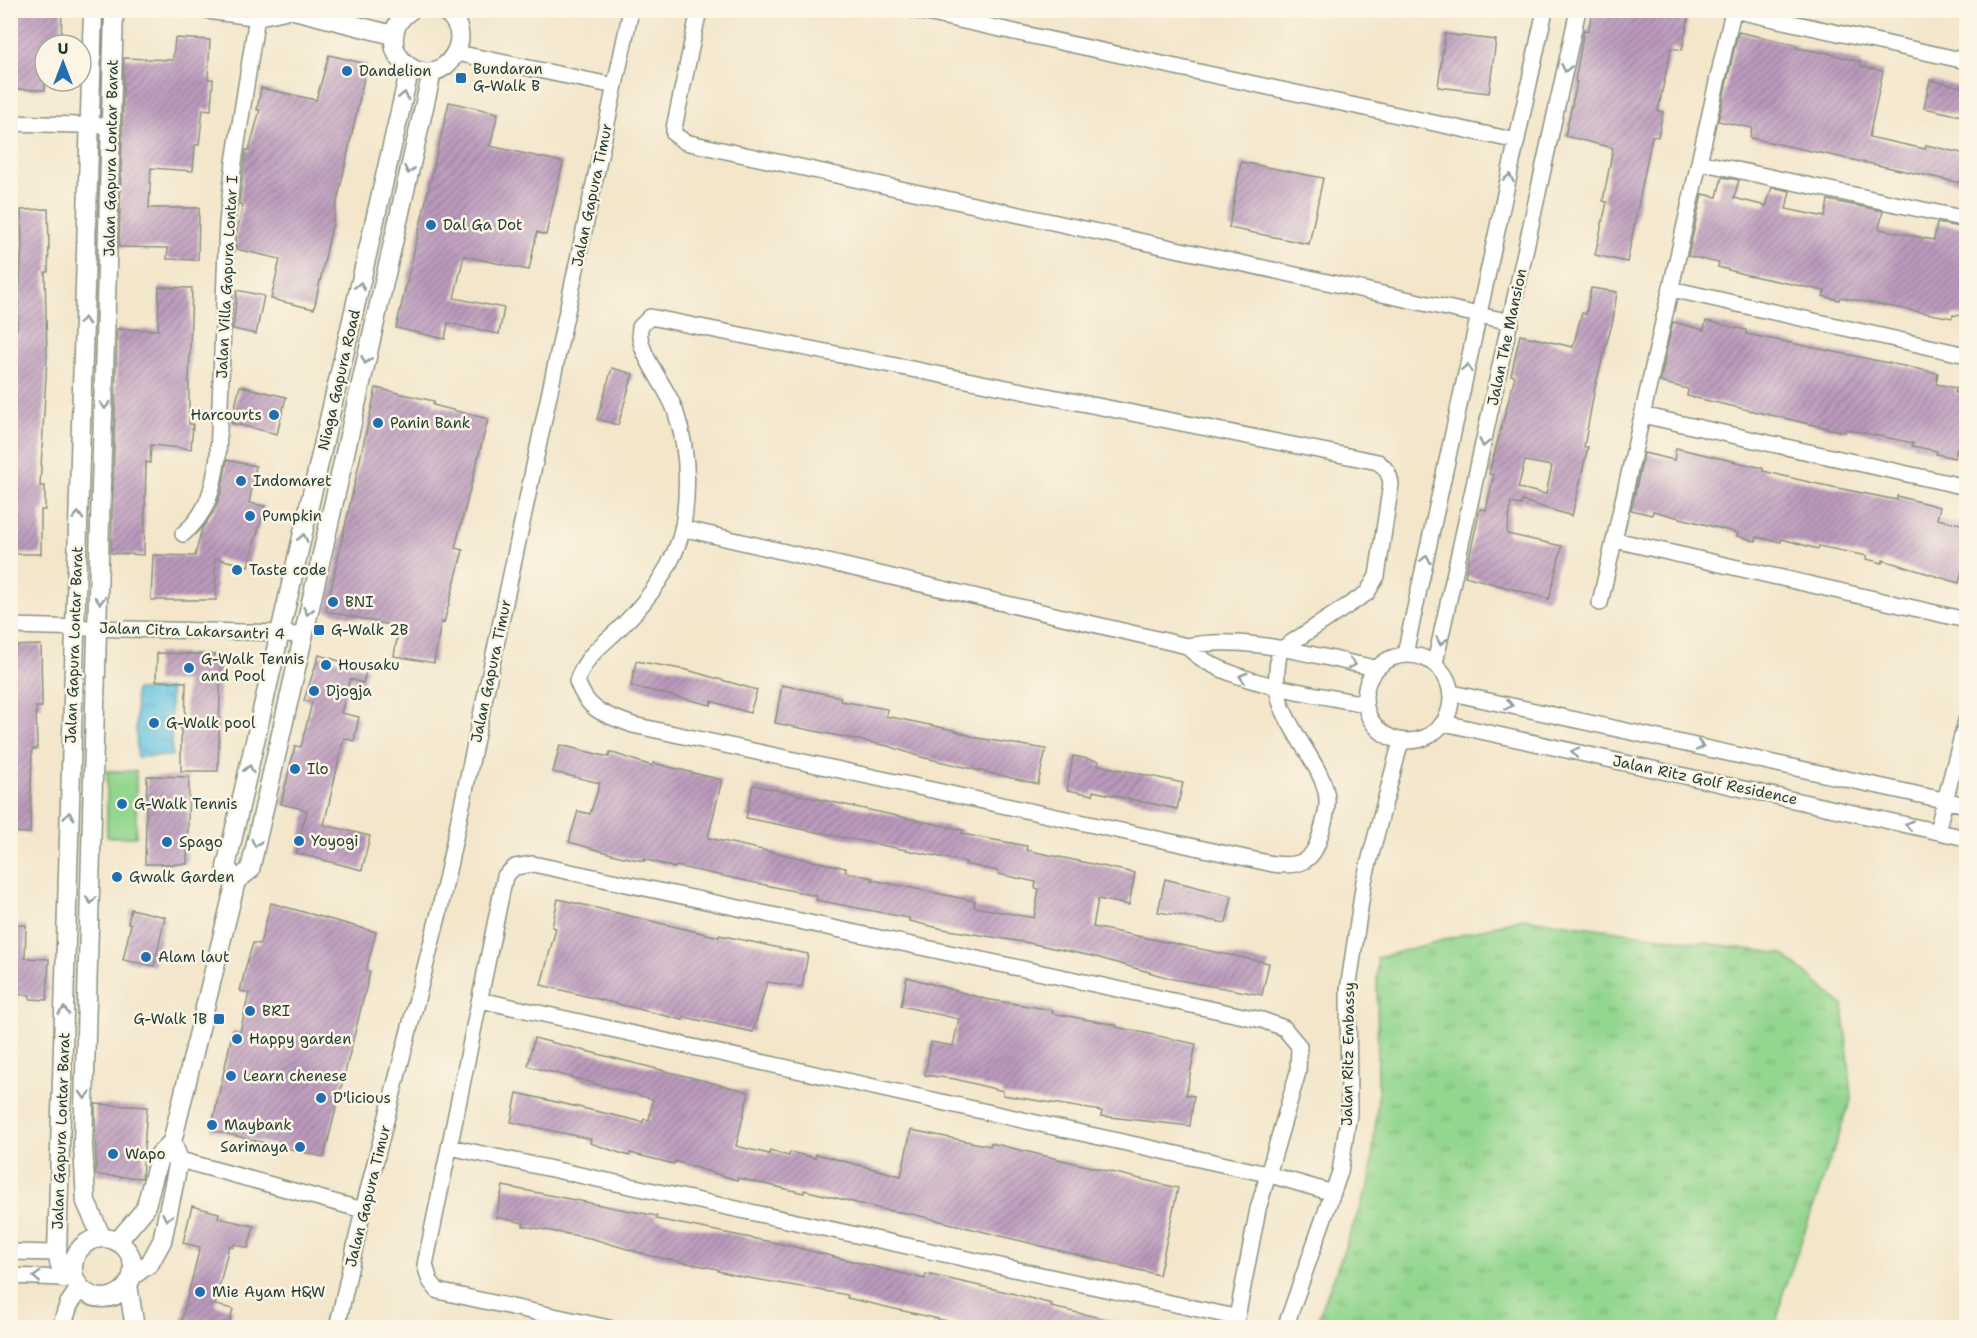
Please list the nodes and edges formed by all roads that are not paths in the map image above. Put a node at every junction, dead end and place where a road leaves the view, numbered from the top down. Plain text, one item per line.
1 (93, 10) edge
2 (114, 10) edge
3 (211, 10) edge
4 (285, 10) edge
5 (294, 10) edge
6 (411, 10) edge
7 (632, 10) edge
8 (699, 10) edge
9 (913, 10) edge
10 (1545, 10) edge
11 (1578, 10) edge
12 (445, 11) edge
13 (1733, 11) edge
14 (258, 13) edge
15 (393, 35) junction
16 (457, 53) junction
17 (1966, 62) edge
18 (410, 68) junction
19 (432, 72) junction
20 (615, 86) junction
21 (10, 123) edge
22 (90, 125) junction
23 (112, 126) junction
24 (1517, 141) junction
25 (1699, 162) junction
26 (1966, 219) edge
27 (1671, 289) junction
28 (1479, 314) junction
29 (1511, 322) junction
30 (1966, 355) edge
31 (1642, 416) junction
32 (1966, 487) edge
33 (682, 528) junction
34 (183, 534) dead end
35 (1614, 540) junction
36 (1600, 603) dead end
37 (1966, 620) edge
38 (10, 626) edge
39 (74, 628) junction
40 (99, 628) junction
41 (281, 633) junction
42 (302, 636) junction
43 (1187, 646) junction
44 (1281, 650) junction
45 (1405, 654) junction
46 (1436, 663) junction
47 (1376, 668) junction
48 (1277, 686) junction
49 (1452, 693) junction
50 (1365, 704) junction
51 (1966, 722) edge
52 (1444, 723) junction
53 (1401, 741) junction
54 (1945, 799) junction
55 (1966, 805) edge
56 (1937, 831) junction
57 (1966, 838) edge
58 (237, 873) junction
59 (480, 1000) junction
60 (450, 1147) junction
61 (166, 1148) junction
62 (179, 1160) junction
63 (1267, 1174) junction
64 (1333, 1193) junction
65 (363, 1210) junction
66 (110, 1240) junction
67 (10, 1252) edge
68 (57, 1253) junction
69 (10, 1276) edge
70 (130, 1280) junction
71 (73, 1283) junction
72 (1235, 1322) edge
73 (61, 1328) edge
74 (135, 1328) edge
75 (337, 1328) edge
76 (609, 1328) edge
77 (1285, 1328) edge

1 - 22 street, Jalan Gapura Lontar Barat
2 - 23 street, Jalan Gapura Lontar Barat
3 - 14 street
4 - 14 street
5 - 15 street
6 - 15 street
7 - 20 street, Jalan Gapura Timur
8 - 28 street
9 - 24 street
10 - 24 street
11 -> 29 street, Jalan The Mansion
12 - 16 street
13 - 17 street
13 - 25 street
14 - 34 street, Jalan Villa Gapura Lontar I
15 - 18 street
16 - 19 street
16 - 20 street
18 - 19 street
41 -> 18 street, Niaga Gapura Road
19 -> 42 street, Niaga Gapura Road
20 - 65 street, Jalan Gapura Timur
21 - 22 street
22 - 23 street
39 -> 22 street, Jalan Gapura Lontar Barat
23 -> 40 street, Jalan Gapura Lontar Barat
28 -> 24 street
25 - 26 street
25 - 27 street
27 - 30 street
27 - 31 street
28 - 29 street
45 -> 28 street
29 -> 46 street, Jalan The Mansion
31 - 32 street
31 - 35 street
33 - 43 street
33 - 44 street
33 - 48 street
35 - 36 street
35 - 37 street
38 - 39 street, Jalan Citra Lakarsantri 4
39 - 40 street, Jalan Citra Lakarsantri 4
68 -> 39 street, Jalan Gapura Lontar Barat
40 - 41 street, Jalan Citra Lakarsantri 4
40 -> 66 street, Jalan Gapura Lontar Barat
41 - 42 street, Jalan Citra Lakarsantri 4
58 -> 41 street, Niaga Gapura Road
42 -> 58 street, Niaga Gapura Road
43 - 44 street
48 -> 43 street
44 -> 47 street
44 - 48 street
45 - 46 street
45 - 47 street
46 - 49 street
47 - 50 street
48 - 50 street
49 - 52 street
49 -> 54 street
50 - 53 street
51 - 54 street
52 - 53 street
56 -> 52 street, Jalan Ritz Golf Residence
53 - 64 street, Jalan Ritz Embassy
54 - 55 street
54 - 56 street
56 - 57 street, Jalan Ritz Golf Residence
58 - 61 street
59 - 60 street
59 - 63 street
59 - 63 street
60 - 72 street
60 - 76 street
61 - 62 street
61 - 66 street
62 - 65 street
62 -> 70 street
63 - 64 street
63 - 72 street
64 - 77 street, Jalan Ritz Embassy
65 - 75 street, Jalan Gapura Timur
66 - 70 street
66 - 71 street
67 - 68 street
68 - 71 street, Jalan Gapura Lontar Barat
71 -> 69 street
70 - 71 street
70 - 74 street
71 - 73 street

